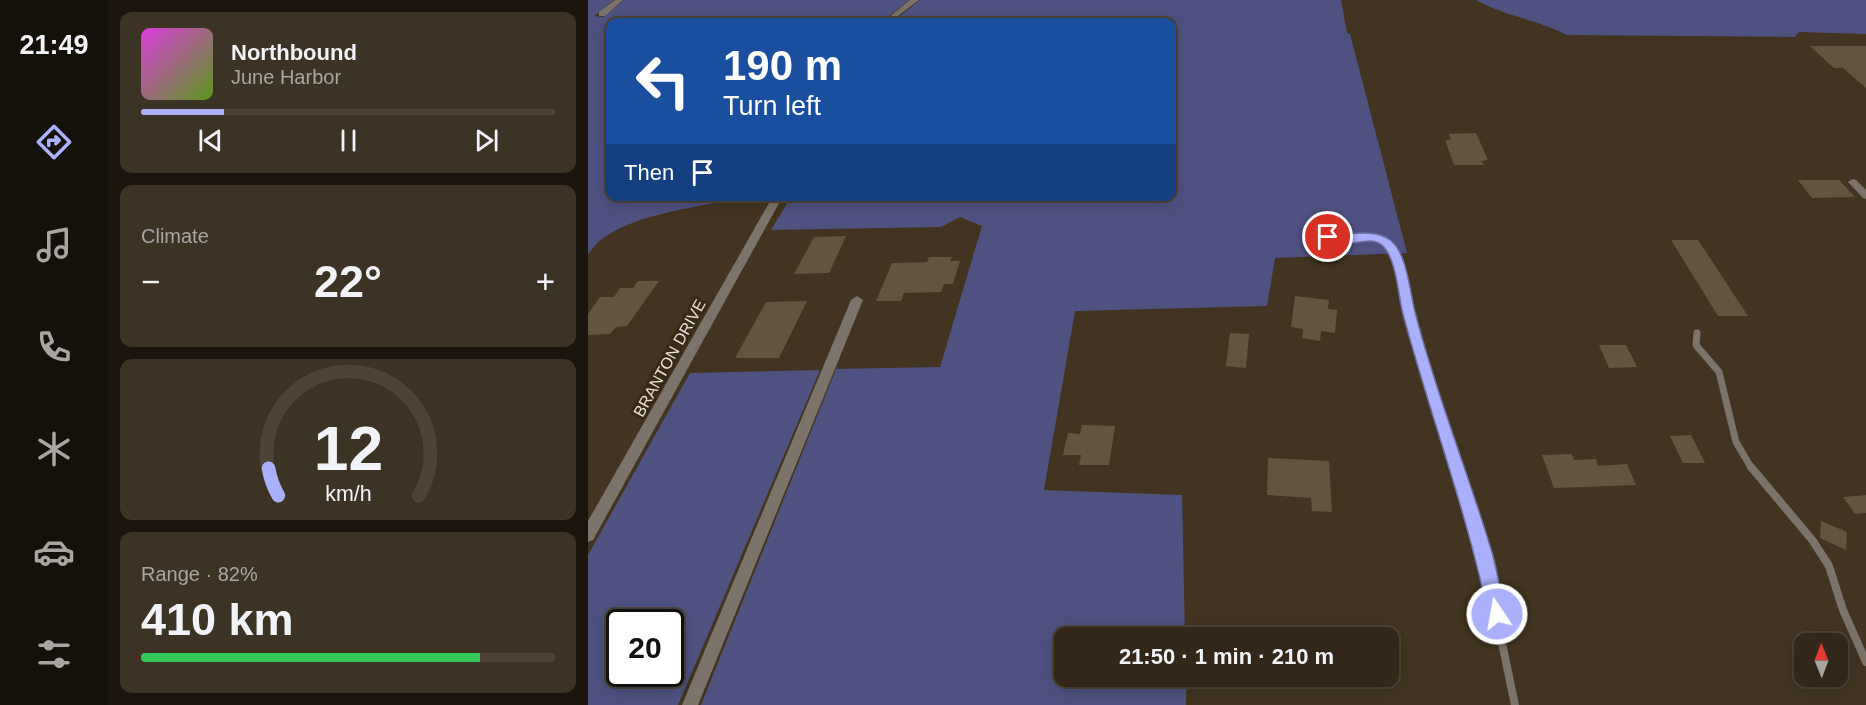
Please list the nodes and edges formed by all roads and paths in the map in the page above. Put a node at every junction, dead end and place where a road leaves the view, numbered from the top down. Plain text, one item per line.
1 (619, 0) edge
2 (915, 0) edge
3 (602, 14) dead end
4 (891, 18) edge
5 (1853, 182) dead end
6 (1866, 196) edge
7 (775, 201) edge
8 (1313, 234) dead end
9 (857, 300) dead end
10 (1697, 333) dead end
11 (588, 536) edge
12 (1866, 662) edge
13 (690, 705) edge
14 (1515, 705) edge

1 - 3 street
2 - 4 street
5 - 6 street
7 - 11 street, BRANTON DRIVE
8 - 14 lane
9 - 13 street
10 - 12 lane

